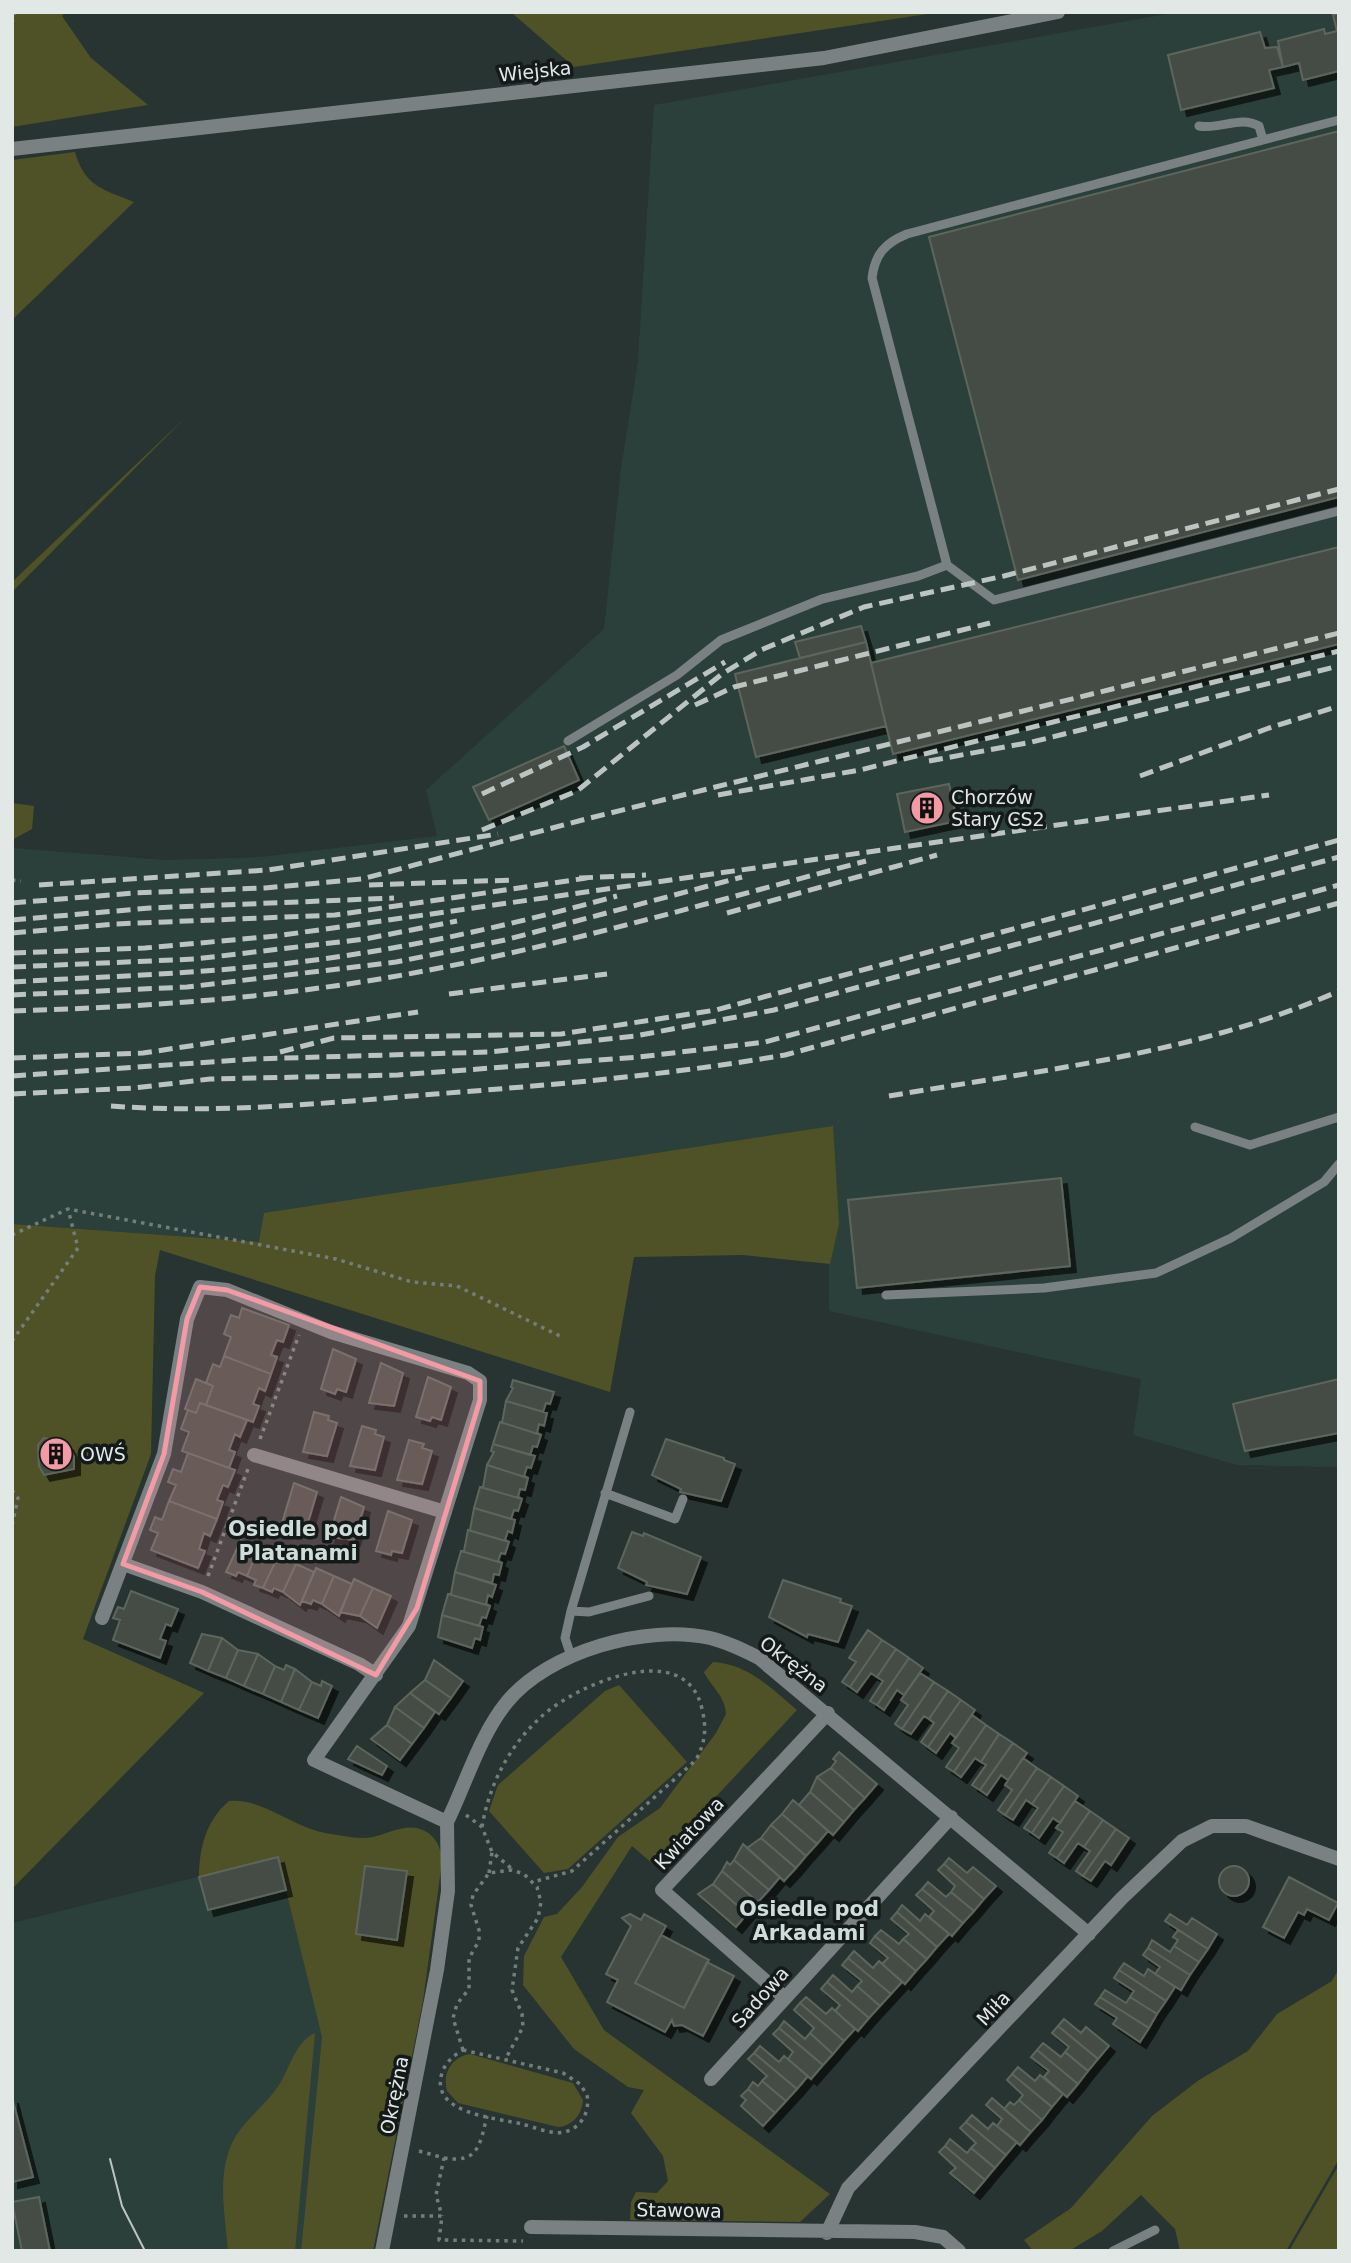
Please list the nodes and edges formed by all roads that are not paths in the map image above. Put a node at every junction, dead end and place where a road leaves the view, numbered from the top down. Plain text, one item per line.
1 (1058, 12) edge
2 (1339, 120) edge
3 (1199, 126) dead end
4 (1263, 140) junction
5 (12, 149) edge
6 (1339, 511) edge
7 (947, 565) junction
8 (568, 741) dead end
9 (1339, 1117) edge
10 (1195, 1127) dead end
11 (1339, 1164) edge
12 (886, 1295) dead end
13 (630, 1412) dead end
14 (254, 1455) dead end
15 (605, 1493) junction
16 (683, 1499) dead end
17 (445, 1512) junction
18 (123, 1564) junction
19 (649, 1596) dead end
20 (571, 1611) junction
21 (102, 1618) dead end
22 (571, 1656) junction
23 (376, 1675) junction
24 (828, 1713) junction
25 (951, 1817) junction
26 (447, 1822) junction
27 (1339, 1859) edge
28 (1089, 1934) junction
29 (785, 1998) junction
30 (711, 2080) dead end
31 (531, 2227) dead end
32 (1155, 2231) dead end
33 (827, 2233) junction
34 (382, 2251) edge
35 (959, 2251) edge
36 (1113, 2251) edge

1 - 5 street, Wiejska
2 - 4 lane
3 - 4 lane
4 - 7 lane
6 - 7 lane
7 - 8 lane
9 - 10 lane
11 - 12 lane
13 - 15 lane
14 - 17 street
15 - 16 lane
15 - 20 lane
17 - 18 street
17 - 23 street
18 - 21 street
18 - 23 street
19 - 20 lane
20 - 22 lane
22 - 24 street, Okrężna
22 - 26 street, Okrężna
23 - 26 street
24 - 25 street, Okrężna
24 - 29 street, Kwiatowa
25 - 28 street, Okrężna
25 - 29 street, Sadowa
26 - 34 street, Okrężna
27 - 28 street, Miła
28 - 33 street, Miła
29 - 30 street, Sadowa
31 - 33 street, Stawowa
32 - 36 lane
33 - 35 street

